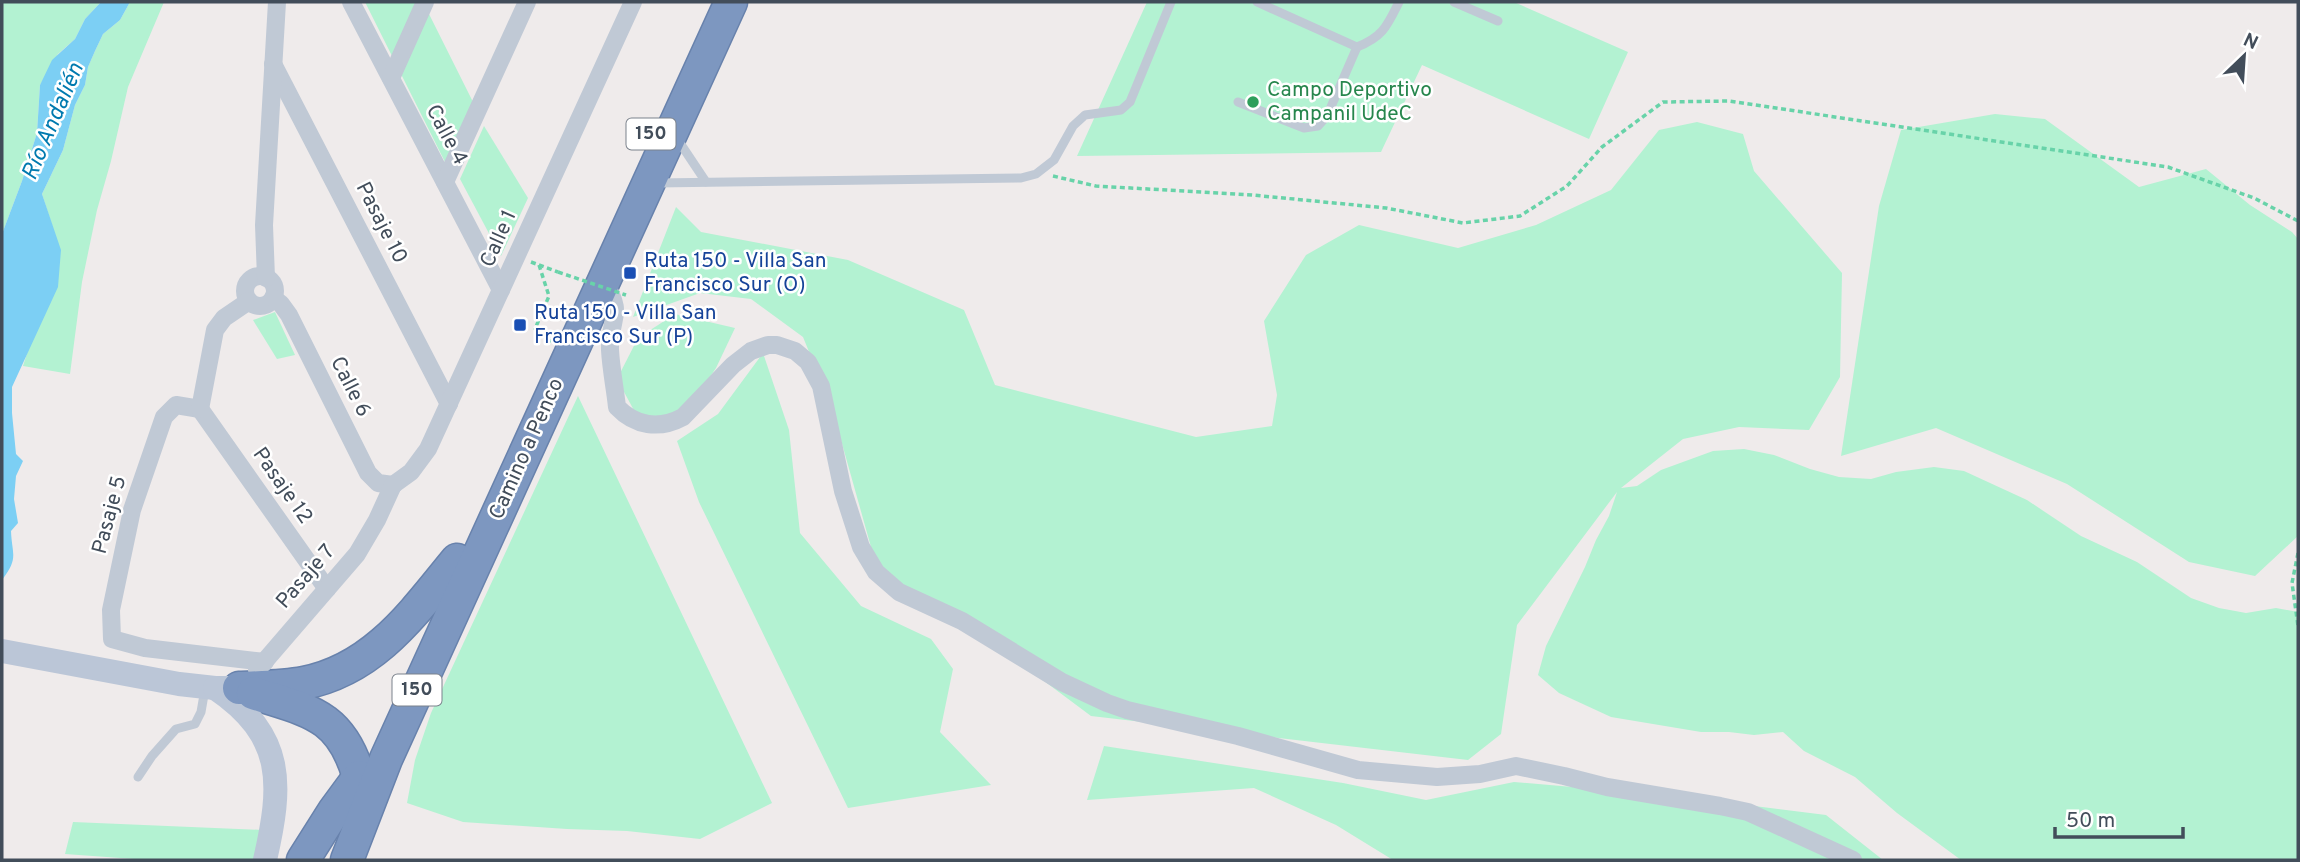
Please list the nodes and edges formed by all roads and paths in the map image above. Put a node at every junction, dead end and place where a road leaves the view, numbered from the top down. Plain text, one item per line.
1 (277, 2) edge
2 (351, 2) edge
3 (425, 2) edge
4 (527, 2) edge
5 (633, 2) edge
6 (712, 2) edge
7 (732, 2) edge
8 (1171, 2) edge
9 (1257, 2) edge
10 (1399, 2) edge
11 (1454, 2) edge
12 (1498, 20) dead end
13 (1357, 47) junction
14 (273, 64) junction
15 (390, 78) junction
16 (1238, 102) dead end
17 (672, 131) junction
18 (1037, 173) junction
19 (445, 182) junction
20 (706, 182) junction
21 (648, 183) junction
22 (2298, 221) edge
23 (266, 278) junction
24 (615, 288) junction
25 (501, 290) junction
26 (273, 298) junction
27 (249, 300) junction
28 (555, 345) junction
29 (449, 404) junction
30 (200, 409) junction
31 (393, 485) junction
32 (2298, 554) edge
33 (457, 560) junction
34 (327, 589) junction
35 (2298, 626) edge
36 (2, 651) edge
37 (265, 663) junction
38 (220, 688) junction
39 (138, 776) dead end
40 (359, 778) junction
41 (265, 860) edge
42 (303, 860) edge
43 (329, 860) edge
44 (347, 860) edge
45 (1853, 860) edge

1 - 14 street
2 - 15 street, Calle 4
3 - 15 street
4 - 19 street
5 - 25 street, Calle 1
6 - 28 highway, Camino a Penco / 150
7 - 17 highway, Camino a Penco / 150
8 - 18 lane
9 - 13 lane
10 - 13 lane
11 - 12 lane
13 - 16 lane
14 - 23 street
14 - 29 street, Pasaje 10
15 - 19 street, Calle 4
17 - 20 lane
17 - 21 highway, Camino a Penco / 150
18 - 20 lane
18 - 22 path
19 - 25 street, Calle 4
20 - 21 lane
21 - 24 highway, Camino a Penco / 150
23 - 26 street, Calle 6
23 - 27 street
24 - 28 path, bridge
24 - 44 highway, Camino a Penco / 150
24 - 45 street
25 - 29 street, Calle 1
26 - 27 street
26 - 31 street, Calle 6
27 - 30 street
28 - 33 highway, Camino a Penco / 150
29 - 31 street, Calle 1
30 - 34 street, Pasaje 12
30 - 37 street, Pasaje 5
31 - 34 street, Pasaje 7
32 - 35 path
33 - 38 highway
33 - 40 highway, Camino a Penco / 150
34 - 37 street, Pasaje 7
36 - 38 main road
37 - 38 street, Pasaje 7
38 - 39 lane
38 - 40 highway
38 - 41 main road
40 - 42 highway
40 - 43 highway, Camino a Penco / 150

